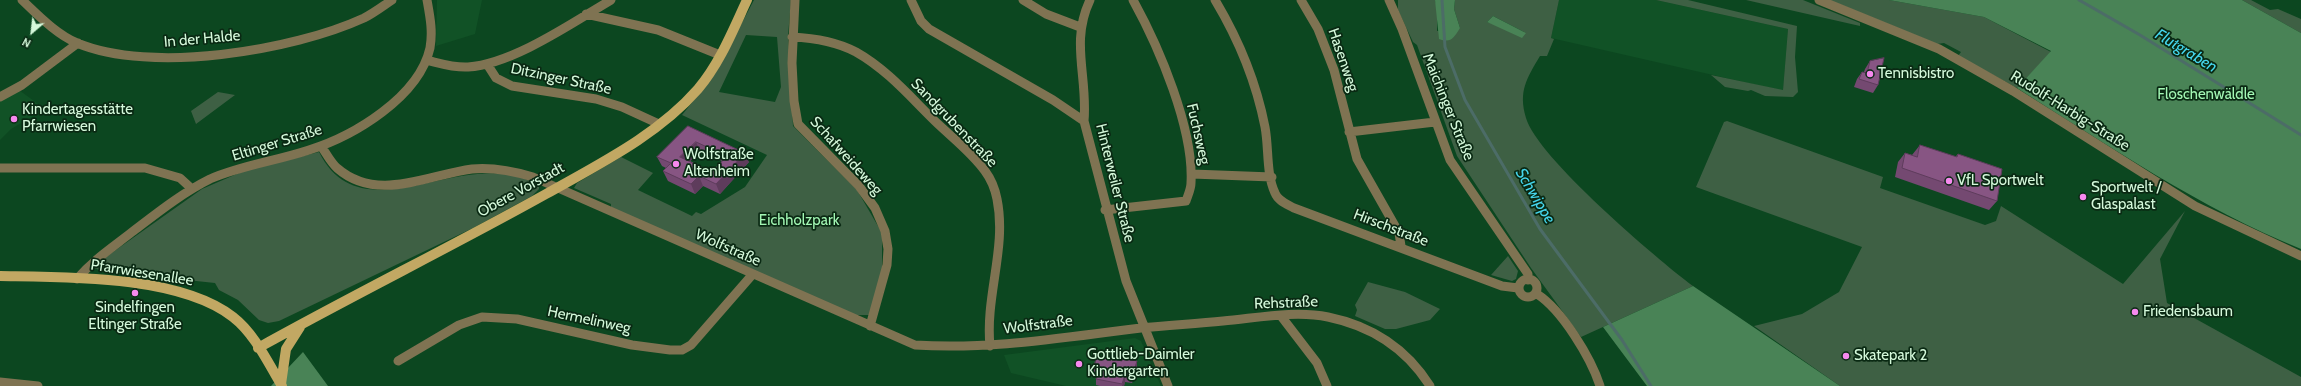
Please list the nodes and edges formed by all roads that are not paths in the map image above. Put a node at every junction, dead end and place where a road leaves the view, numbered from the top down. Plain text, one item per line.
1 (22, 0) edge
2 (392, 0) edge
3 (427, 0) edge
4 (610, 0) edge
5 (747, 0) edge
6 (795, 0) edge
7 (911, 0) edge
8 (1023, 0) edge
9 (1090, 0) edge
10 (1133, 0) edge
11 (1215, 0) edge
12 (1301, 0) edge
13 (1389, 0) edge
14 (1819, 0) edge
15 (586, 14) junction
16 (1080, 27) junction
17 (792, 38) junction
18 (78, 44) junction
19 (720, 55) junction
20 (426, 60) junction
21 (487, 64) junction
22 (0, 96) edge
23 (1084, 121) junction
24 (1435, 122) junction
25 (659, 124) junction
26 (1349, 132) junction
27 (321, 146) junction
28 (0, 168) edge
29 (1192, 174) junction
30 (1272, 177) junction
31 (557, 188) junction
32 (192, 189) junction
33 (1105, 210) junction
34 (1401, 246) junction
35 (2301, 256) edge
36 (752, 275) junction
37 (0, 276) edge
38 (76, 279) junction
39 (1528, 280) junction
40 (1518, 288) junction
41 (1537, 294) junction
42 (1281, 316) junction
43 (302, 324) junction
44 (870, 326) junction
45 (1142, 328) junction
46 (990, 346) junction
47 (258, 348) junction
48 (398, 361) dead end
49 (0, 382) edge
50 (282, 385) edge
51 (38, 386) edge
52 (1168, 386) edge
53 (1327, 386) edge
54 (1430, 386) edge
55 (1600, 386) edge

1 - 18 street, In der Halde
2 - 18 street, In der Halde
3 - 20 street, Eltinger Straße
4 - 15 street
5 - 19 main road, Obere Vorstadt
6 - 17 street, Schafweideweg
7 - 23 street, Hinterweiler Straße
8 - 16 street
9 - 16 street
10 - 29 street, Fuchsweg
11 - 30 street, Hirschstraße
12 - 26 street, Hasenweg
13 - 24 street, Maichinger Straße
14 - 35 street, Rudolf-Harbig-Straße
15 - 19 street
15 - 21 street
16 - 23 street
17 - 44 street, Schafweideweg
17 - 46 street, Sandgrubenstraße
18 - 22 street
19 - 25 main road, Obere Vorstadt
20 - 21 street
20 - 27 street, Eltinger Straße
21 - 25 street, Ditzinger Straße
23 - 33 street, Hinterweiler Straße
24 - 26 street
24 - 39 street, Maichinger Straße
25 - 31 main road, Obere Vorstadt
26 - 34 street, Hasenweg
27 - 31 street, Wolfstraße
27 - 32 street, Eltinger Straße
28 - 32 street
29 - 30 street
29 - 33 street, Fuchsweg
30 - 34 street, Hirschstraße
31 - 36 street, Wolfstraße
31 - 43 main road, Obere Vorstadt
32 - 38 street, Eltinger Straße
33 - 45 street, Hinterweiler Straße
34 - 40 street, Hirschstraße
36 - 44 street, Wolfstraße
36 - 48 street, Hermelinweg
37 - 38 main road, Pfarrwiesenallee
38 - 47 main road, Pfarrwiesenallee
39 - 40 street
39 - 41 street, Maichinger Straße
40 - 41 street
41 - 55 street, Maichinger Straße
42 - 45 street, Rehstraße
42 - 53 street
42 - 54 street, Rehstraße
43 - 47 main road, Obere Vorstadt
43 - 50 main road
44 - 46 street, Wolfstraße
45 - 46 street, Wolfstraße
45 - 52 street, Hinterweiler Straße
47 - 50 main road, Pfarrwiesenallee
49 - 51 street

